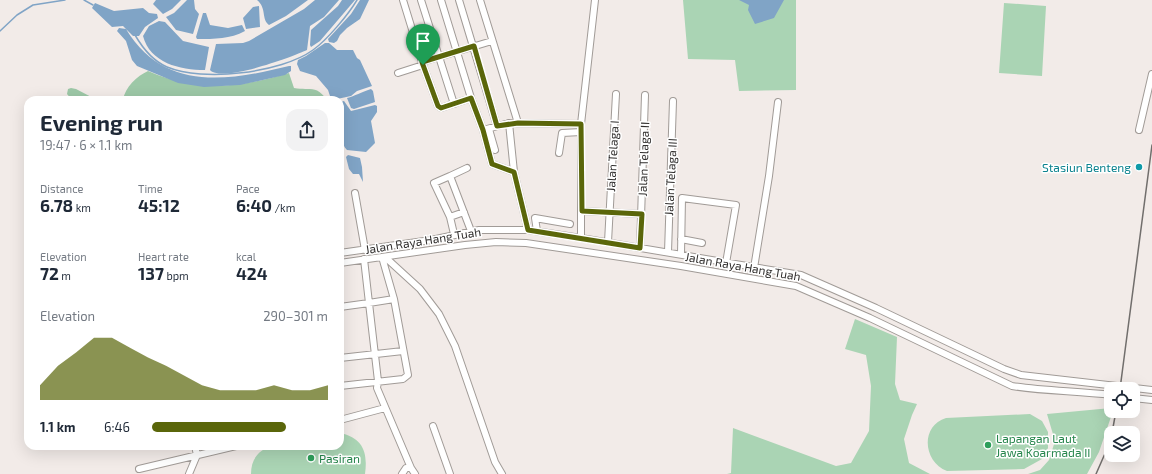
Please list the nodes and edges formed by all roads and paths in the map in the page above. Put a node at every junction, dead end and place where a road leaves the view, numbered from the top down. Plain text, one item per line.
1 (403, 0) edge
2 (421, 0) edge
3 (441, 0) edge
4 (459, 0) edge
5 (480, 0) edge
6 (595, 0) edge
7 (492, 41) junction
8 (474, 46) junction
9 (457, 52) junction
10 (440, 57) junction
11 (422, 64) junction
12 (398, 73) dead end
13 (1152, 74) edge
14 (616, 94) dead end
15 (645, 95) dead end
16 (471, 98) junction
17 (673, 101) dead end
18 (778, 102) dead end
19 (454, 104) junction
20 (509, 123) junction
21 (518, 123) junction
22 (581, 124) junction
23 (497, 126) junction
24 (486, 130) junction
25 (1139, 130) dead end
26 (581, 132) junction
27 (495, 150) dead end
28 (559, 153) dead end
29 (467, 168) dead end
30 (514, 172) junction
31 (450, 176) junction
32 (356, 193) dead end
33 (582, 211) junction
34 (609, 211) junction
35 (464, 212) junction
36 (642, 214) junction
37 (450, 217) junction
38 (528, 230) junction
39 (471, 231) junction
40 (537, 231) junction
41 (454, 234) junction
42 (564, 236) junction
43 (581, 238) junction
44 (681, 239) junction
45 (608, 242) junction
46 (702, 243) dead end
47 (640, 248) junction
48 (365, 250) junction
49 (668, 252) junction
50 (344, 253) edge
51 (681, 254) junction
52 (384, 257) junction
53 (364, 259) junction
54 (344, 262) edge
55 (726, 264) junction
56 (754, 268) junction
57 (394, 299) junction
58 (369, 303) junction
59 (344, 306) edge
60 (403, 350) junction
61 (374, 354) junction
62 (344, 358) edge
63 (1035, 378) junction
64 (378, 381) junction
65 (344, 385) edge
66 (1034, 390) junction
67 (1152, 390) edge
68 (1104, 394) edge
69 (1140, 399) edge
70 (1152, 400) edge
71 (385, 408) junction
72 (344, 419) edge
73 (433, 426) dead end
74 (196, 450) edge
75 (219, 450) edge
76 (197, 455) junction
77 (411, 468) junction
78 (139, 469) dead end
79 (189, 474) edge
80 (402, 474) edge
81 (415, 474) edge
82 (450, 474) edge
83 (502, 474) edge

1 - 11 street
2 - 10 street
3 - 9 street
4 - 8 street
5 - 7 street
6 - 22 street
7 - 8 street
7 - 21 street
8 - 9 street
8 - 23 street
9 - 10 street
9 - 16 street
10 - 11 street
10 - 19 street
11 - 12 street
11 - 19 street
13 - 25 street
14 - 34 street, Jalan Telaga I
15 - 36 street, Jalan Telaga II
16 - 19 street
16 - 24 street
17 - 49 street, Jalan Telaga III
18 - 56 street
20 - 21 street
20 - 23 street
20 - 30 street
21 - 22 street
22 - 26 street
23 - 24 street
24 - 27 street
24 - 30 street
26 - 28 street
26 - 33 street
29 - 31 street
30 - 38 street
31 - 35 street
31 - 37 street
32 - 48 street
33 - 34 street
33 - 43 street
34 - 36 street
34 - 45 street, Jalan Telaga I
35 - 37 street
35 - 39 street
36 - 47 street, Jalan Telaga II
37 - 41 street
38 - 39 street, Jalan Raya Hang Tuah
38 - 40 street, Jalan Raya Hang Tuah
39 - 41 street, Jalan Raya Hang Tuah
40 - 42 street, Jalan Raya Hang Tuah
40 - 42 street
41 - 48 street, Jalan Raya Hang Tuah
42 - 43 street, Jalan Raya Hang Tuah
43 - 45 street, Jalan Raya Hang Tuah
44 - 46 street
44 - 51 street
44 - 55 street
45 - 47 street, Jalan Raya Hang Tuah
47 - 49 street, Jalan Raya Hang Tuah
48 - 50 street, Jalan Raya Hang Tuah
49 - 51 street, Jalan Raya Hang Tuah
51 - 55 street, Jalan Raya Hang Tuah
52 - 53 street, Jalan Raya Hang Tuah
52 - 57 street
52 - 66 street, Jalan Raya Hang Tuah
52 - 83 street
53 - 54 street, Jalan Raya Hang Tuah
53 - 58 street
55 - 56 street, Jalan Raya Hang Tuah
56 - 63 street, Jalan Raya Hang Tuah
57 - 58 street
57 - 60 street
58 - 59 street
58 - 61 street
60 - 61 street
60 - 64 street
61 - 62 street
61 - 64 street
63 - 66 street
63 - 67 street, Jalan Raya Hang Tuah
64 - 65 street
64 - 71 street
66 - 68 street, Jalan Raya Hang Tuah
69 - 70 street
71 - 72 street
71 - 77 street
73 - 82 street
74 - 76 street
75 - 76 street
76 - 78 street
76 - 79 street
77 - 80 street
77 - 81 street

